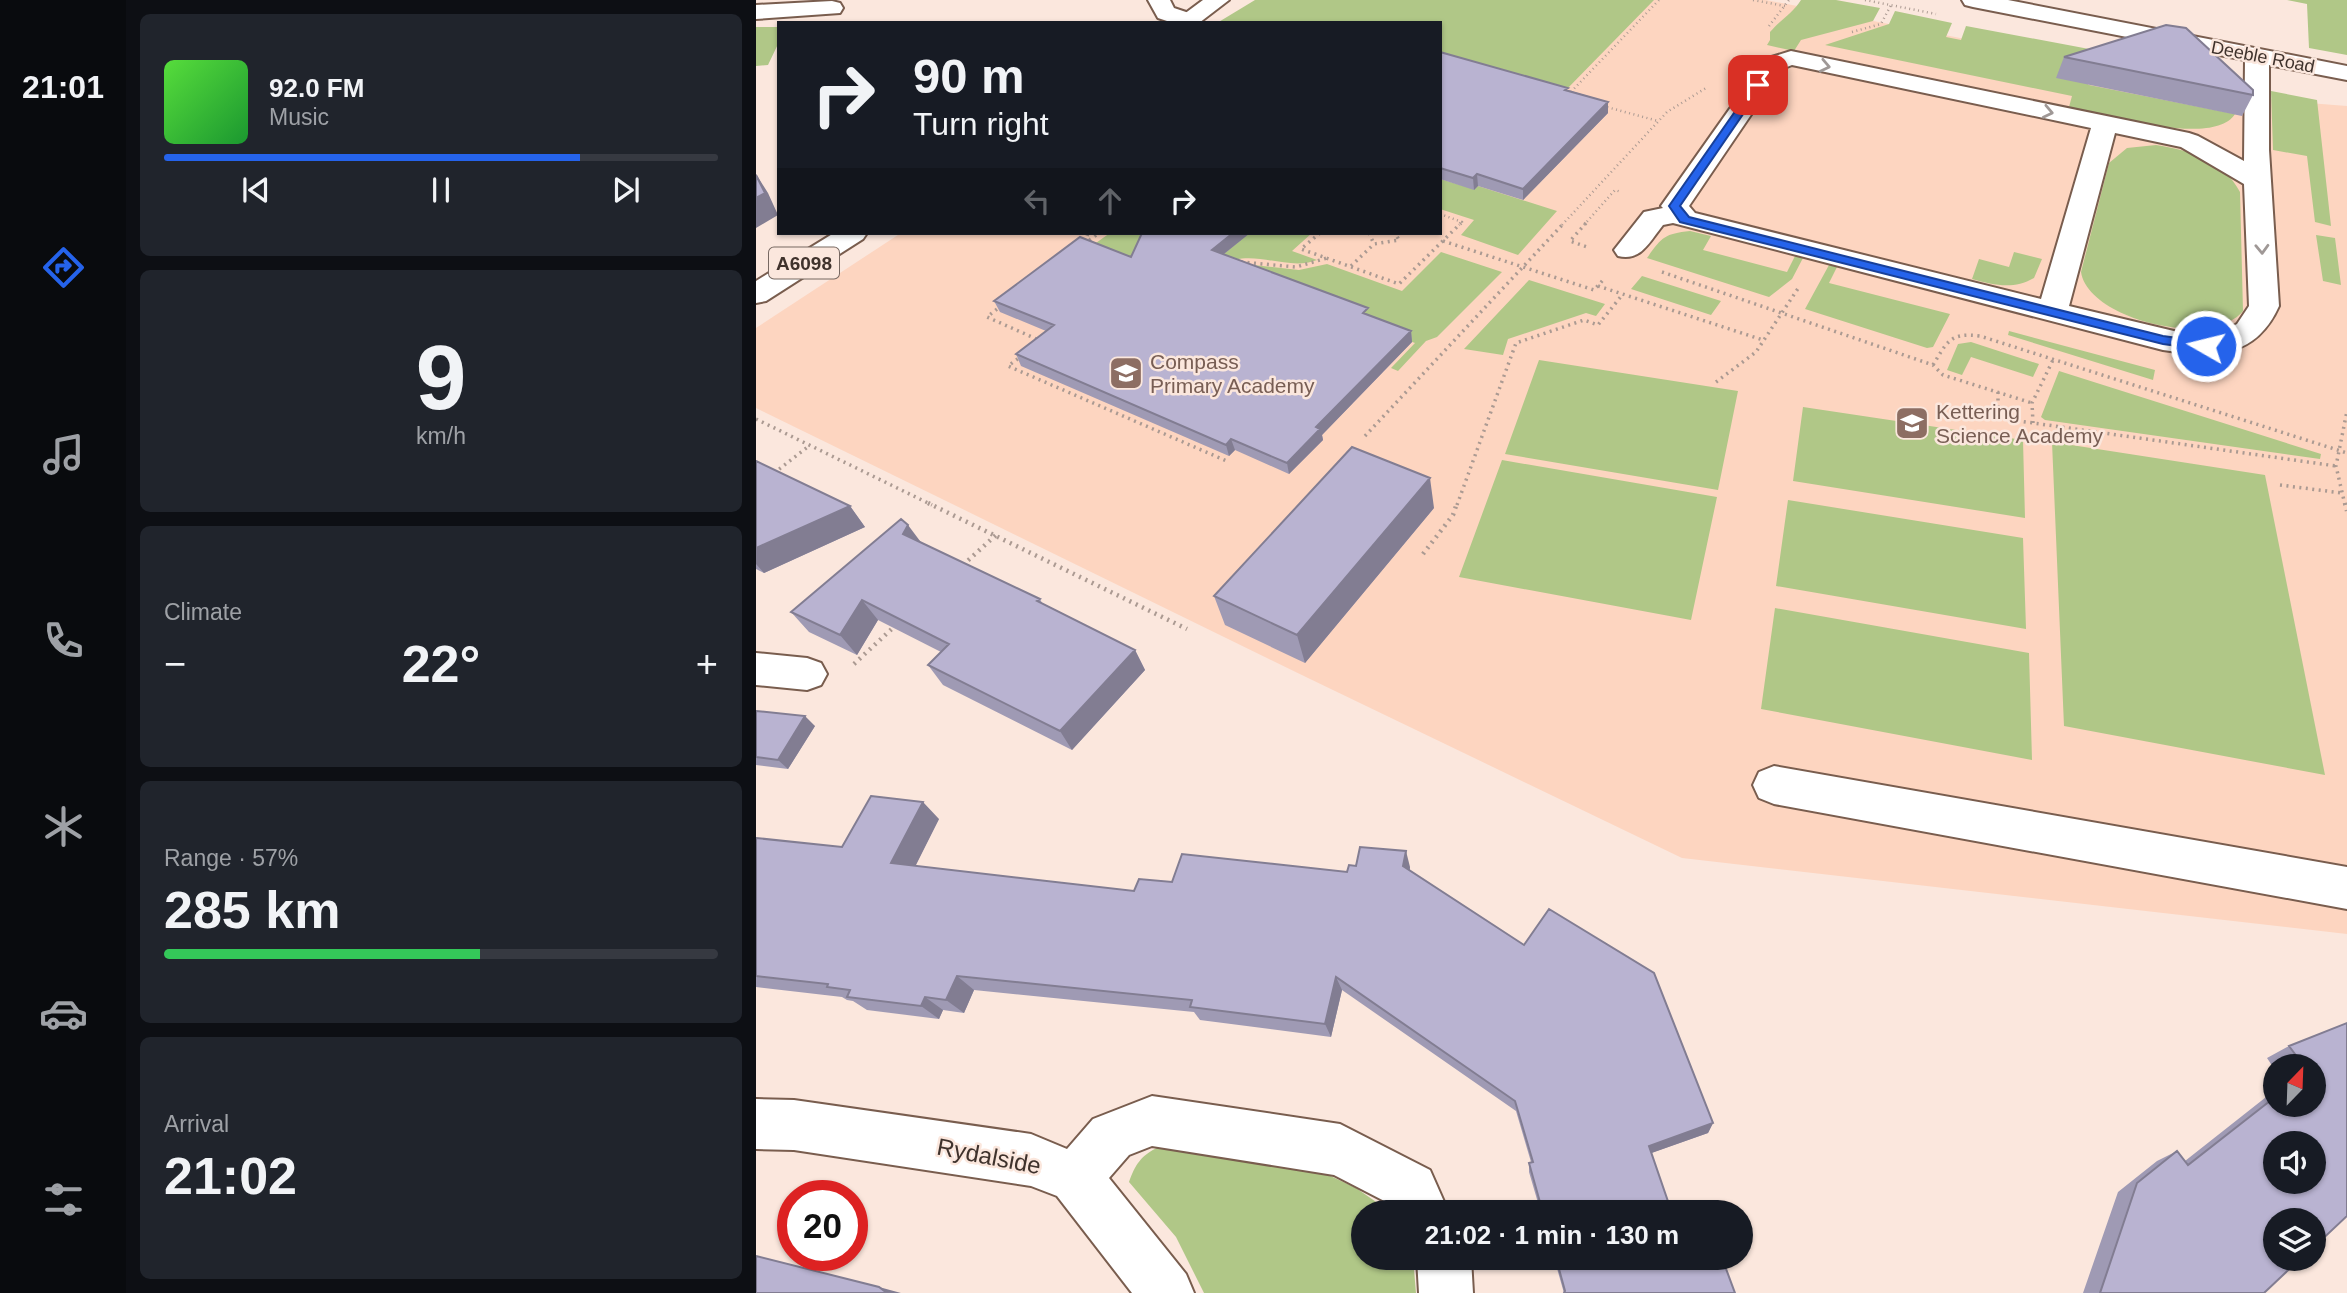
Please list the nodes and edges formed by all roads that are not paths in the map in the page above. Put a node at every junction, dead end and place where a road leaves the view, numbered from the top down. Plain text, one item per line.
1 (1159, 0) edge
2 (1218, 0) edge
3 (1973, 0) edge
4 (831, 10) edge
5 (756, 12) edge
6 (1183, 21) edge
7 (1186, 21) edge
8 (2257, 56) junction
9 (2347, 73) edge
10 (2105, 124) junction
11 (2256, 124) junction
12 (2189, 141) junction
13 (2259, 181) junction
14 (1680, 213) junction
15 (850, 235) edge
16 (1625, 254) road end
17 (756, 294) edge
18 (2052, 312) junction
19 (756, 669) edge
20 (807, 674) road end
21 (1774, 785) dead end
22 (2347, 888) edge
23 (756, 1124) edge
24 (1075, 1178) junction
25 (1417, 1200) edge
26 (1445, 1270) edge
27 (1167, 1293) edge
28 (1446, 1293) edge

1 - 6 street
2 - 7 street
3 - 8 street, Deeble Road
4 - 5 street
8 - 9 street, Deeble Road
8 - 11 street
10 - 12 street
14 -> 10 street
10 - 18 street
11 - 12 street
11 - 13 street
12 - 13 street
13 -> 18 street
14 - 16 street
14 - 18 street
15 - 17 street, A6098
19 - 20 street
21 - 22 street
23 - 24 street, Rydalside
24 - 25 street
24 - 27 street, Rydalside
26 - 28 street

